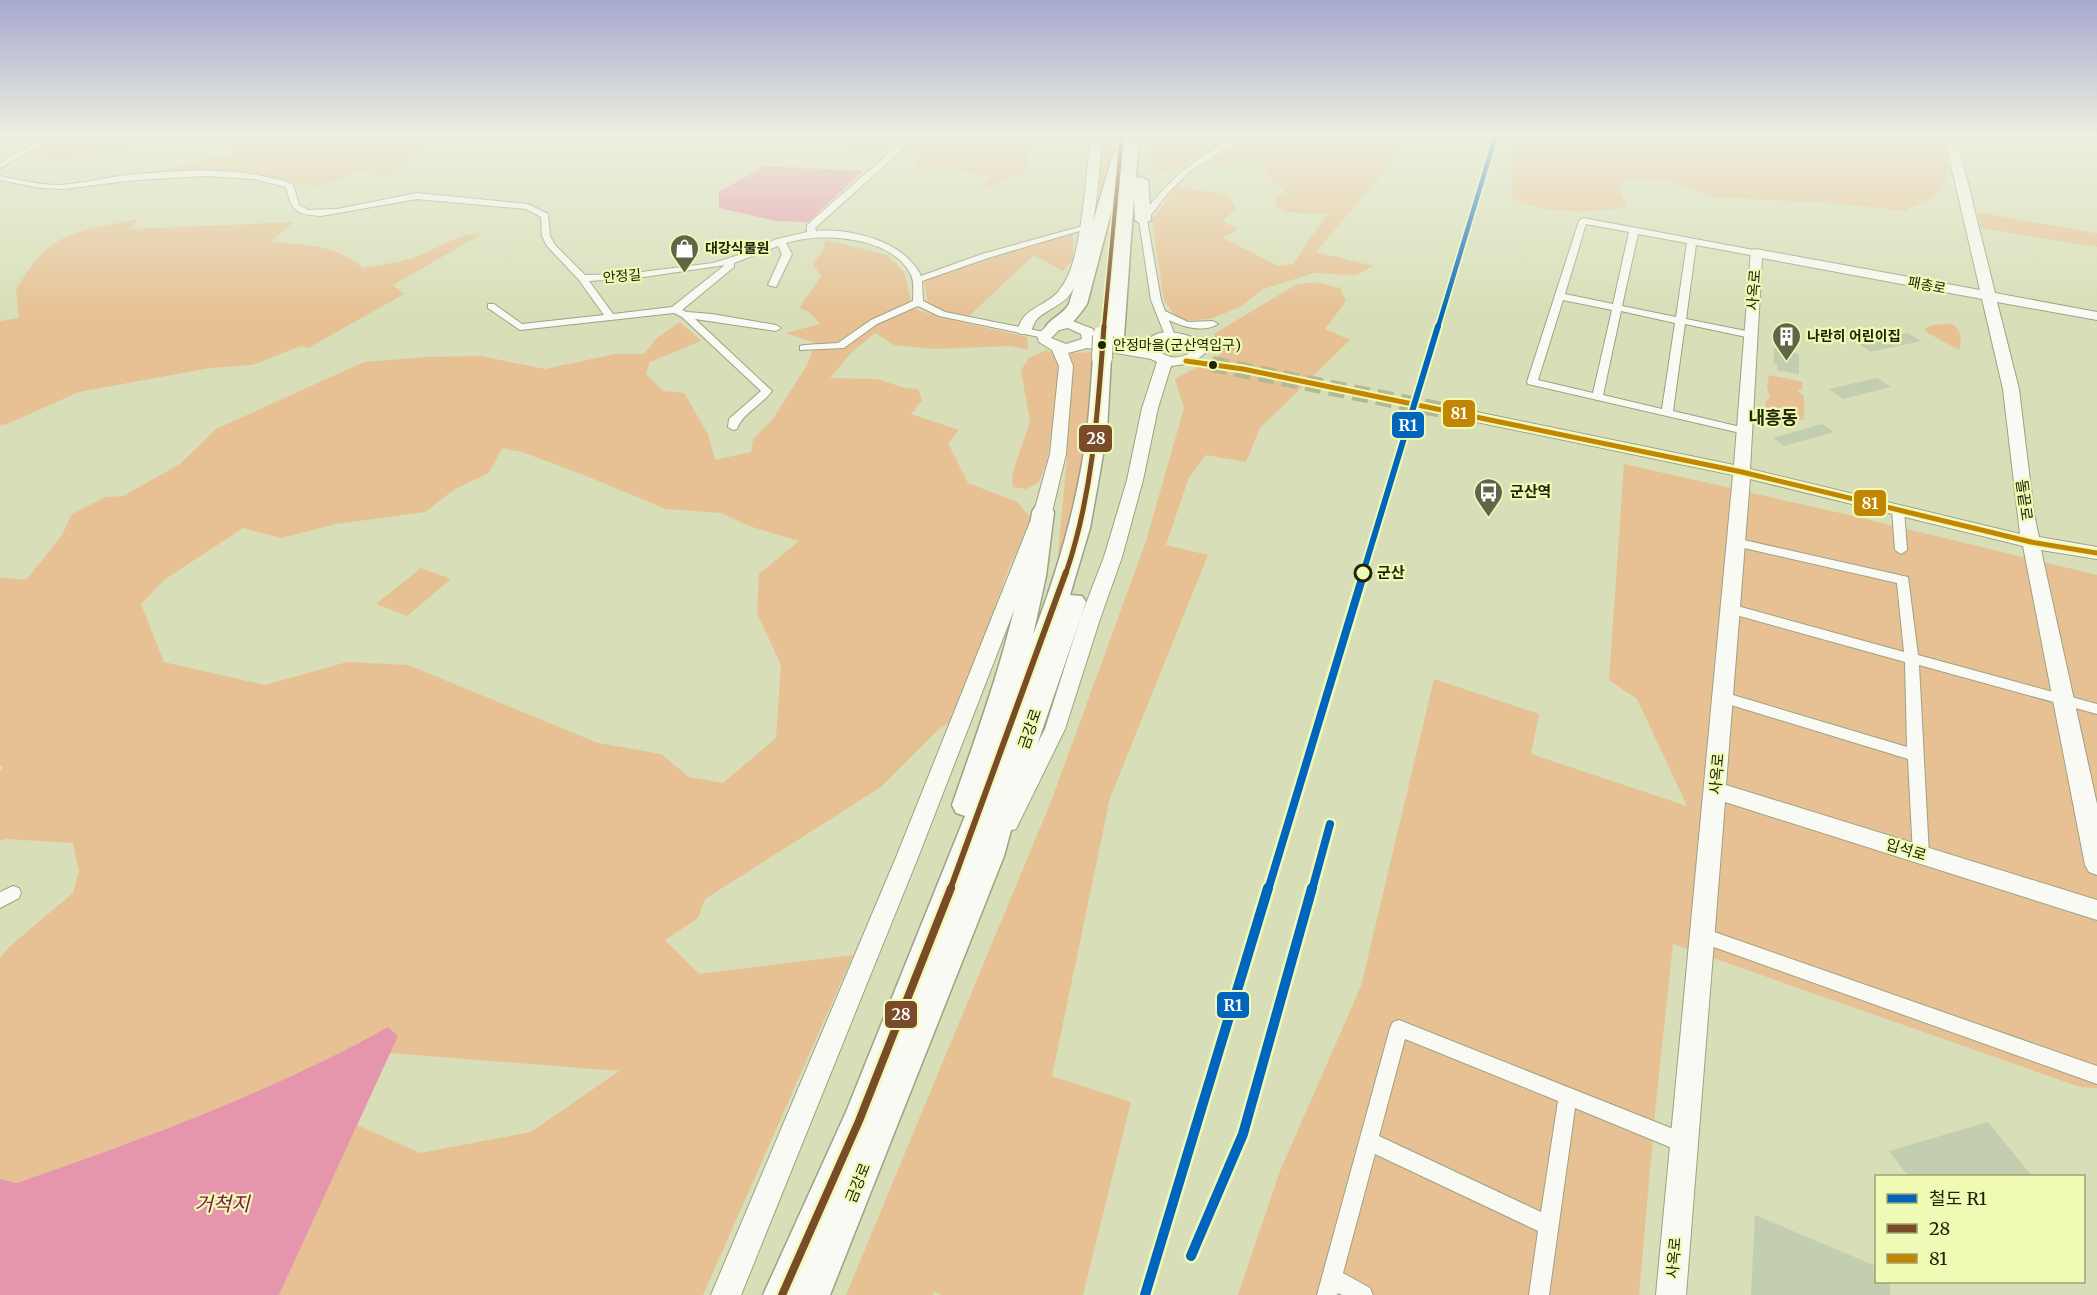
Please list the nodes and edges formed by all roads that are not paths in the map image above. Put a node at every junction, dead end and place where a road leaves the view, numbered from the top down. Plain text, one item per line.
1 (291, 195) edge
2 (846, 195) edge
3 (1087, 195) edge
4 (1109, 195) edge
5 (1116, 195) edge
6 (1123, 195) edge
7 (1142, 195) edge
8 (1160, 195) edge
9 (1965, 195) edge
10 (1143, 220) junction
11 (1083, 227) junction
12 (1634, 230) junction
13 (812, 233) junction
14 (1692, 241) junction
15 (780, 242) junction
16 (1756, 253) junction
17 (740, 258) junction
18 (582, 278) junction
19 (917, 280) junction
20 (773, 285) dead end
21 (1559, 296) junction
22 (1990, 297) junction
23 (918, 302) junction
24 (491, 306) dead end
25 (1617, 308) junction
26 (680, 312) junction
27 (1161, 313) junction
28 (610, 316) junction
29 (2097, 316) edge
30 (1681, 321) junction
31 (1213, 324) dead end
32 (776, 328) dead end
33 (1025, 331) junction
34 (1049, 331) junction
35 (1751, 335) junction
36 (1170, 336) junction
37 (1101, 345) junction
38 (804, 348) dead end
39 (1058, 348) junction
40 (1157, 353) junction
41 (1192, 357) junction
42 (1213, 362) tunnel mouth
43 (1597, 397) junction
44 (1667, 413) junction
45 (1467, 415) tunnel mouth
46 (733, 427) dead end
47 (1745, 431) junction
48 (1742, 472) junction
49 (1898, 509) junction
50 (1043, 513) junction
51 (1735, 542) junction
52 (2031, 542) junction
53 (1901, 550) dead end
54 (2097, 553) edge
55 (1730, 609) junction
56 (1912, 658) junction
57 (1723, 697) junction
58 (2063, 700) junction
59 (2097, 709) edge
60 (1915, 755) junction
61 (1715, 790) junction
62 (1922, 855) junction
63 (990, 856) junction
64 (2097, 865) edge
65 (2097, 910) edge
66 (1703, 936) junction
67 (2097, 1075) edge
68 (1568, 1095) junction
69 (1369, 1141) junction
70 (1684, 1143) junction
71 (837, 1169) junction
72 (1549, 1226) junction
73 (1330, 1287) edge
74 (726, 1295) edge
75 (782, 1295) edge
76 (811, 1295) edge
77 (1363, 1295) edge
78 (1539, 1295) edge
79 (1671, 1295) edge

1 - 18 street, 안정길
2 - 13 street
3 - 11 street
4 - 34 highway
5 - 37 highway, 금강로
6 - 37 highway, 금강로
7 - 10 highway
8 - 10 street
9 - 22 street, 돌끝로
10 - 27 street
11 - 19 street
11 - 33 street
12 - 14 street
12 - 21 street
12 - 25 street
13 - 15 street, 안정길
13 - 19 street, 안정길
14 - 16 street
14 - 30 street
15 - 17 street, 안정길
15 - 20 street
16 - 22 street, 패총로
16 - 35 street, 사옥로
17 - 18 street, 안정길
17 - 26 street
18 - 28 street
19 - 23 street
21 - 25 street
21 - 43 street
22 - 29 street, 패총로
22 - 52 street, 돌끝로
23 - 33 street
23 - 38 street
24 - 28 street
25 - 30 street
25 - 43 street
26 - 28 street
26 - 32 street
26 - 46 street
27 - 31 street
27 - 36 street
30 - 35 street
30 - 44 street
33 - 34 street
34 - 37 street
34 - 39 street
35 - 47 street, 사옥로
36 - 40 street
36 - 41 street
37 - 39 street
37 - 40 street
37 - 63 highway, 금강로
37 - 71 highway, 금강로
39 - 50 street
40 - 41 street
40 - 63 street
41 - 42 street
43 - 44 street
44 - 47 street
45 - 48 street
47 - 48 street, 사옥로
48 - 49 street
48 - 51 street, 사옥로
49 - 52 street
49 - 53 street
50 - 71 highway
50 - 74 street
51 - 55 street, 사옥로
51 - 56 street
52 - 54 street
52 - 58 street, 돌끝로
55 - 56 street
55 - 57 street, 사옥로
56 - 58 street
56 - 60 street
57 - 60 street
57 - 61 street, 사옥로
58 - 59 street
58 - 64 street, 돌끝로
60 - 62 street
61 - 62 street, 입석로
61 - 66 street, 사옥로
62 - 65 street, 입석로
63 - 76 highway, 금강로
66 - 67 street
66 - 70 street, 사옥로
68 - 69 street
68 - 70 street
68 - 72 street
69 - 72 street
69 - 73 street
70 - 79 street, 사옥로
71 - 75 highway, 금강로
72 - 78 street
73 - 77 street

